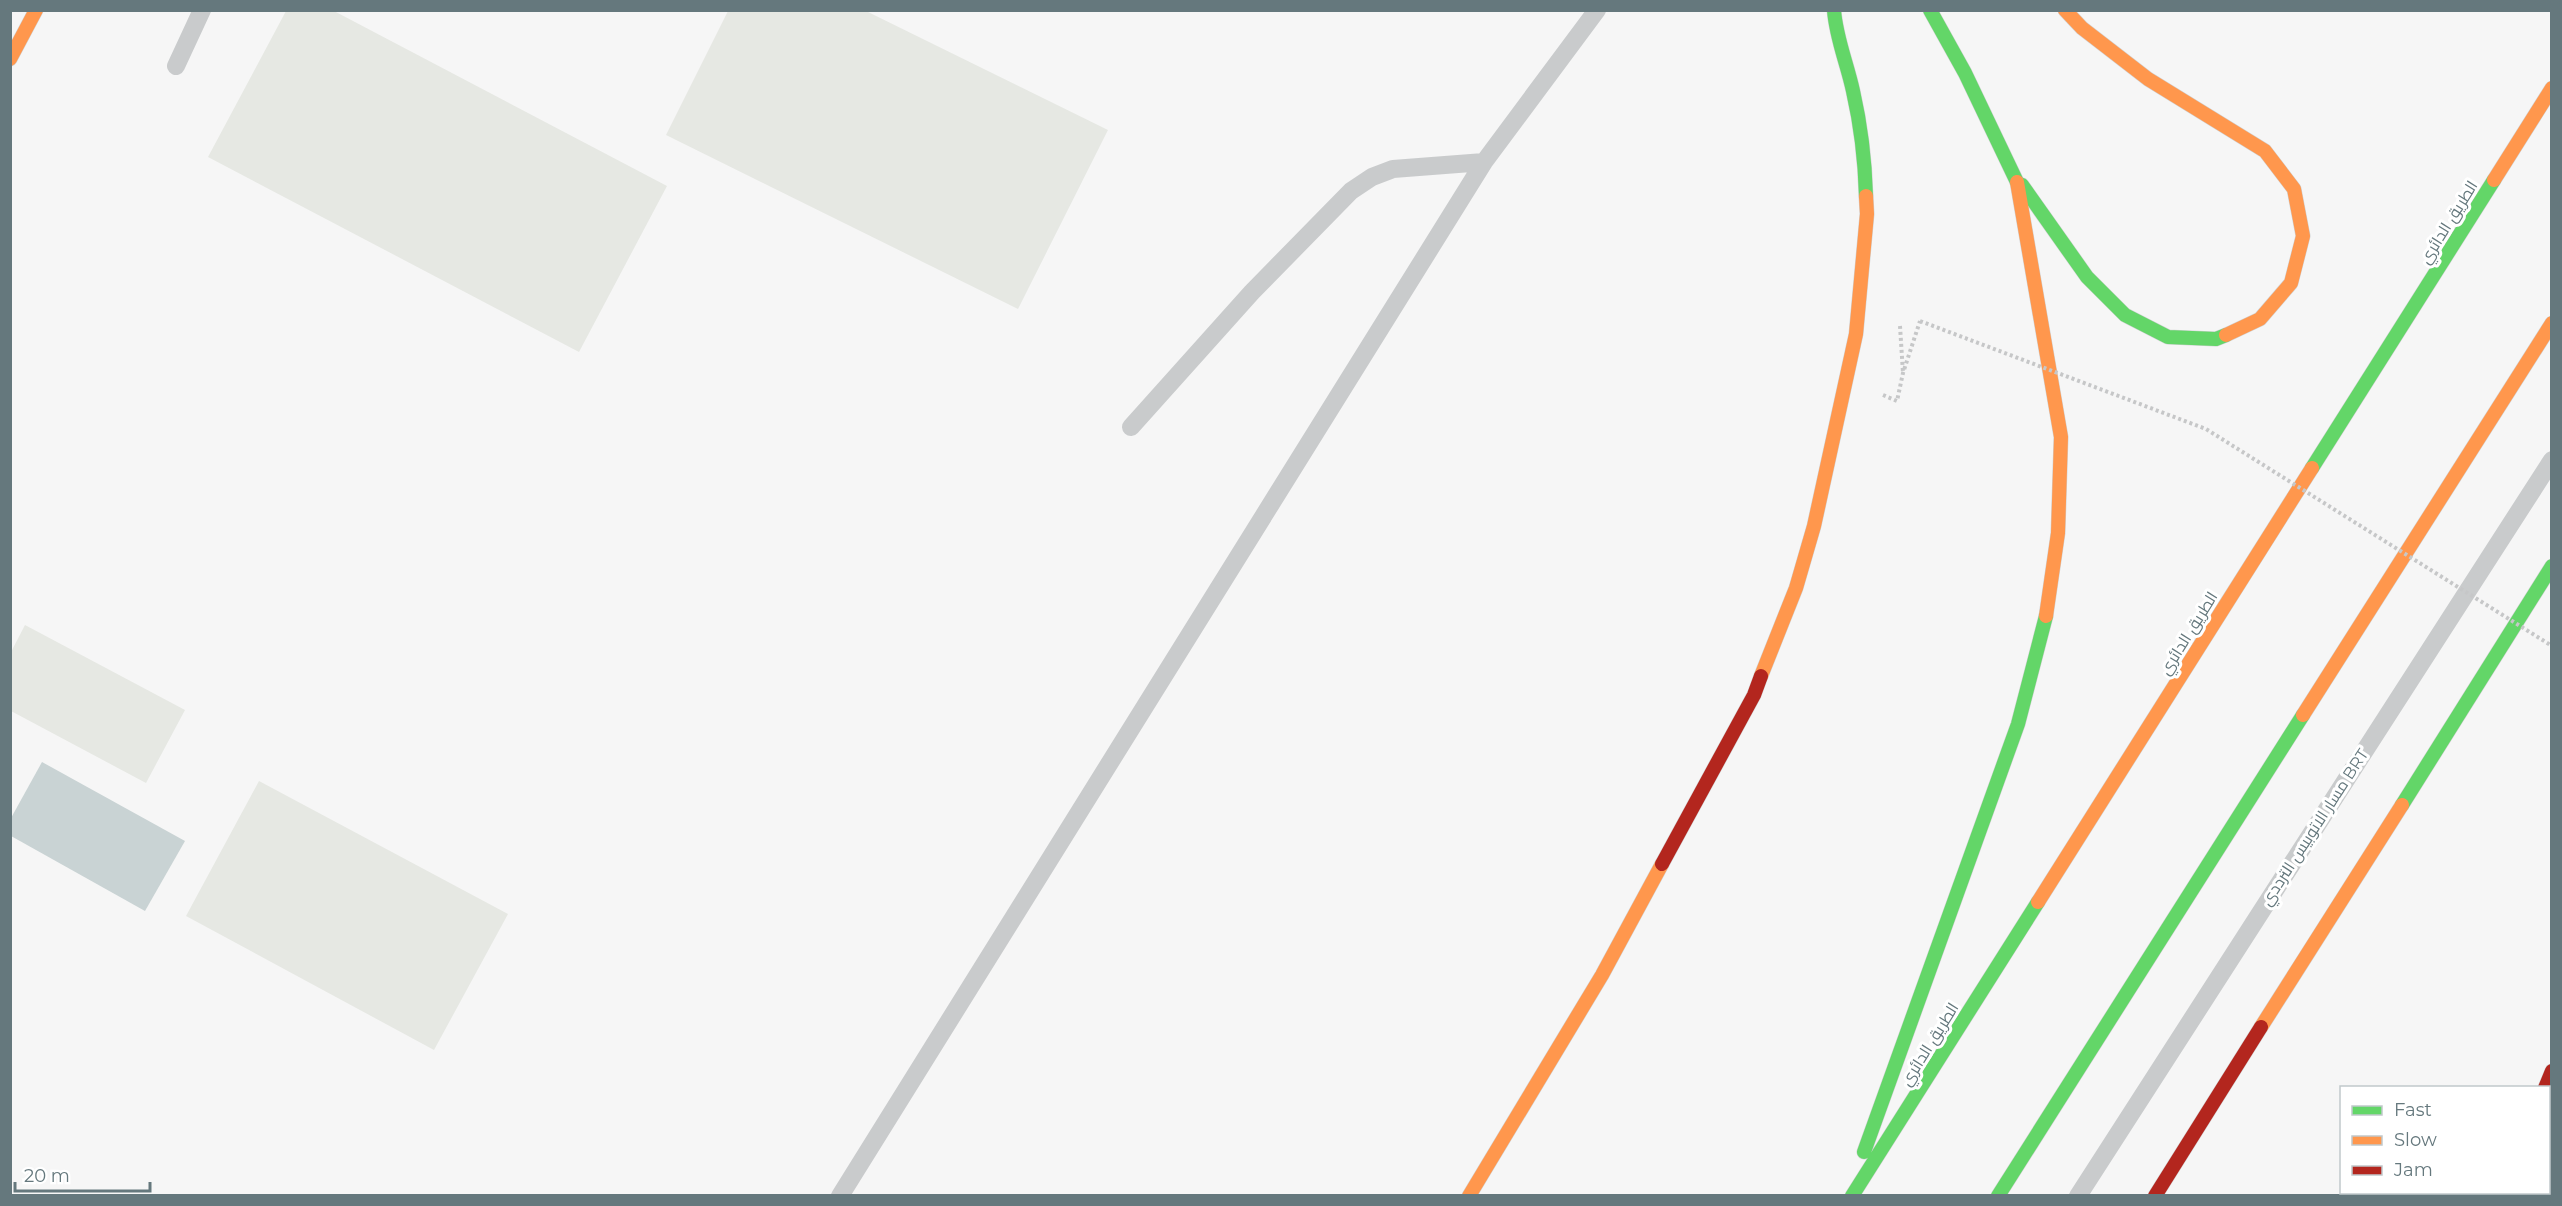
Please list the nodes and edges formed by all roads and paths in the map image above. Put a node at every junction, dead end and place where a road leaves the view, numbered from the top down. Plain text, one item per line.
1 (36, 10) edge
2 (201, 10) edge
3 (1597, 10) edge
4 (1834, 10) edge
5 (1930, 10) edge
6 (2065, 10) edge
7 (10, 59) edge
8 (176, 66) dead end
9 (2552, 88) edge
10 (1484, 162) junction
11 (2016, 176) junction
12 (2552, 323) edge
13 (1903, 373) dead end
14 (1131, 427) dead end
15 (2552, 460) edge
16 (2552, 566) edge
17 (2552, 646) edge
18 (2552, 1071) edge
19 (2546, 1086) edge
20 (840, 1196) edge
21 (1469, 1196) edge
22 (1850, 1196) edge
23 (1998, 1196) edge
24 (2078, 1196) edge
25 (2155, 1196) edge

1 - 7 main road
2 - 8 lane
3 - 10 lane
4 - 21 main road
5 - 11 main road
6 - 11 main road
9 - 22 main road, الطريق الدائري
10 - 14 lane
10 - 20 lane
11 - 22 main road
12 - 23 main road
13 - 17 path, bridge
15 - 24 lane, مسار الاتوبيس الترددي BRT
16 - 25 main road
18 - 19 main road

